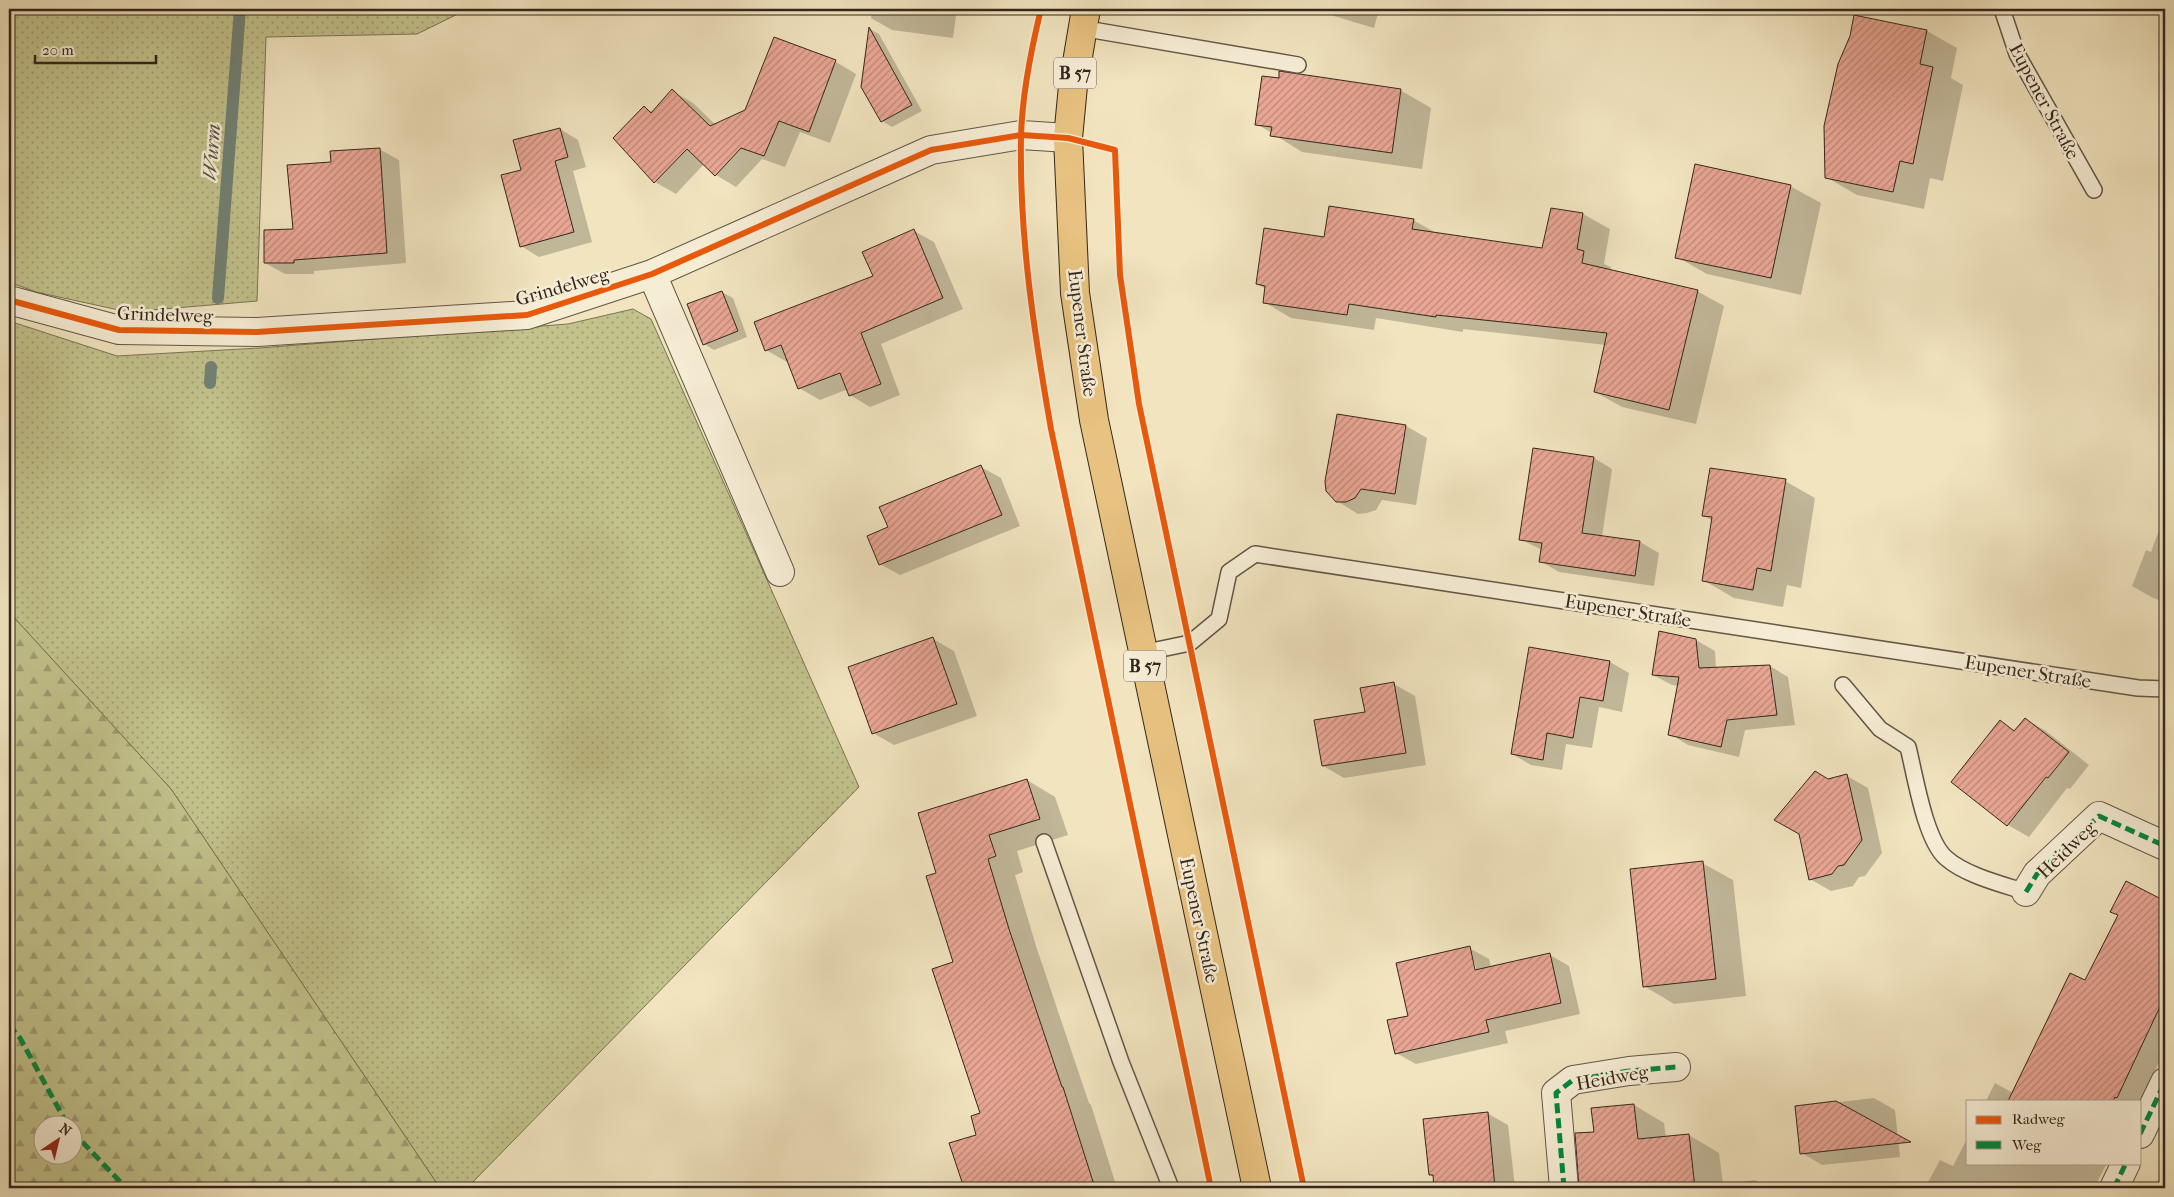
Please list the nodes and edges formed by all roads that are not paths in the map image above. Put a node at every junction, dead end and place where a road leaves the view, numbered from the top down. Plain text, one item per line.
1 (2002, 9) edge
2 (1084, 18) edge
3 (1298, 65) dead end
4 (1068, 138) junction
5 (2094, 190) dead end
6 (652, 274) junction
7 (9, 300) edge
8 (780, 572) dead end
9 (1142, 653) junction
10 (1843, 685) dead end
11 (2165, 689) edge
12 (1044, 842) dead end
13 (2165, 846) edge
14 (2026, 892) joint
15 (1676, 1067) dead end
16 (2165, 1082) edge
17 (2142, 1130) edge
18 (2126, 1164) edge
19 (1171, 1188) edge
20 (1257, 1188) edge
21 (1564, 1188) edge
22 (2114, 1188) edge

1 - 5 lane, Eupener Straße
2 - 3 lane
2 - 4 main road, Eupener Straße / B 57
4 - 6 street, Grindelweg
4 - 9 main road, Eupener Straße / B 57
6 - 7 street, Grindelweg
6 - 8 street
9 - 11 lane, Eupener Straße
9 - 20 main road, Eupener Straße / B 57
10 - 14 lane
12 - 19 lane
13 - 14 street, Heidweg
15 - 21 street, Heidweg
16 - 17 street
18 - 22 street

